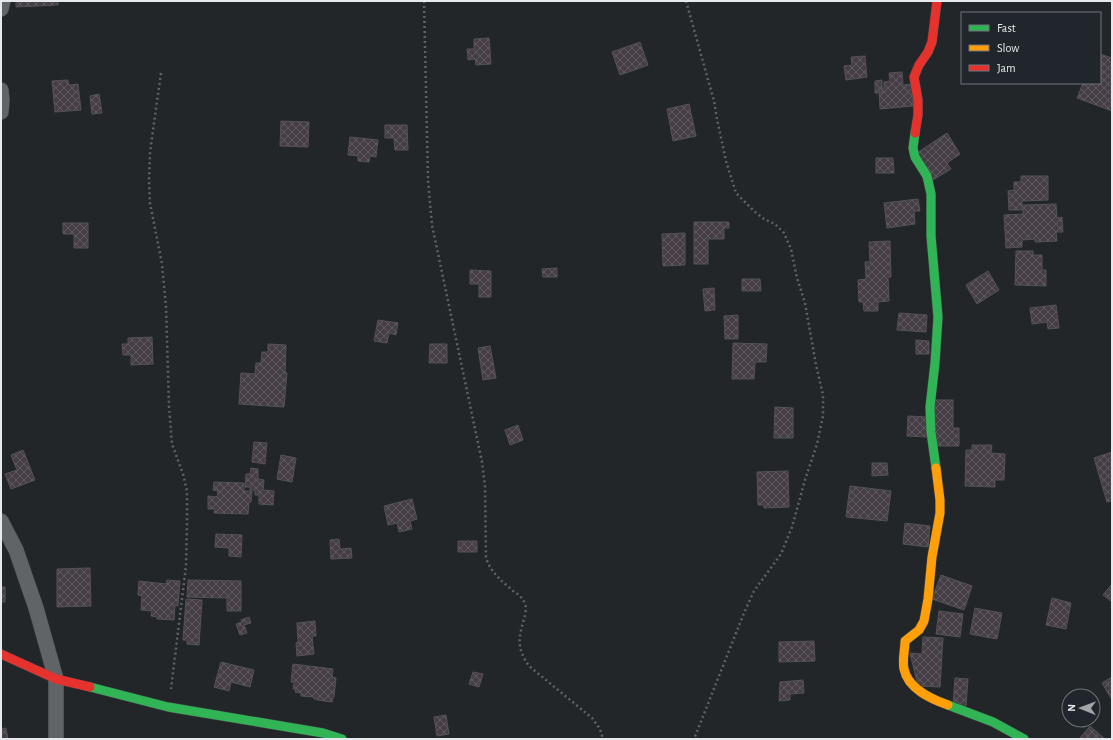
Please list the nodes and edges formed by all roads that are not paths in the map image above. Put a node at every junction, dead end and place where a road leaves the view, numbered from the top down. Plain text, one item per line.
1 (3, 1) edge
2 (937, 1) edge
3 (1, 9) edge
4 (1, 90) edge
5 (1, 112) edge
6 (1, 521) edge
7 (1, 654) edge
8 (56, 678) junction
9 (56, 739) edge
10 (342, 739) edge
11 (1024, 739) edge

1 - 3 street
2 - 11 street
4 - 5 street
6 - 8 street
7 - 8 street
8 - 9 street
8 - 10 street

